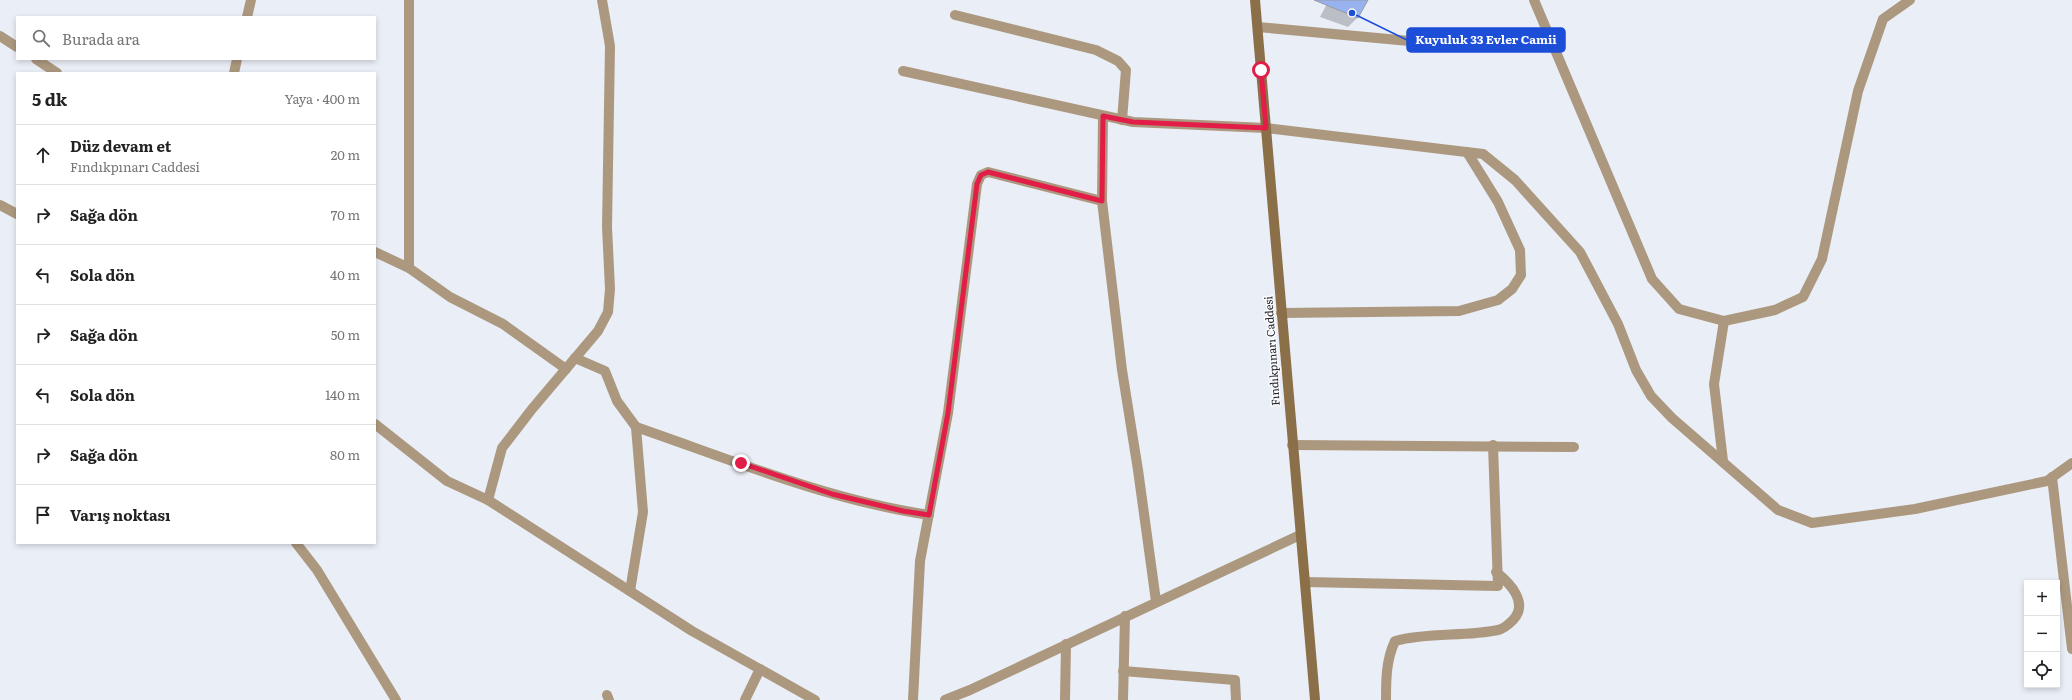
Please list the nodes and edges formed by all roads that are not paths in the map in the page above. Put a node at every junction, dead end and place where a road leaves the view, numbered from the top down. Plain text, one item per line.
1 (251, 0) edge
2 (409, 0) edge
3 (602, 0) edge
4 (1255, 0) edge
5 (1534, 0) edge
6 (1910, 0) edge
7 (955, 15) dead end
8 (247, 16) edge
9 (1258, 27) junction
10 (0, 36) edge
11 (1442, 44) dead end
12 (16, 46) edge
13 (38, 60) edge
14 (238, 60) edge
15 (903, 71) dead end
16 (56, 72) edge
17 (234, 72) edge
18 (1103, 116) junction
19 (1122, 120) junction
20 (1266, 128) junction
21 (1467, 152) junction
22 (1102, 201) junction
23 (0, 205) edge
24 (16, 213) edge
25 (376, 252) edge
26 (409, 268) junction
27 (1281, 313) junction
28 (1724, 321) junction
29 (575, 358) junction
30 (566, 369) junction
31 (376, 425) edge
32 (636, 427) junction
33 (1493, 445) junction
34 (1292, 446) junction
35 (1574, 447) dead end
36 (1723, 461) junction
37 (2072, 463) edge
38 (2052, 477) junction
39 (488, 500) junction
40 (929, 515) junction
41 (1300, 535) junction
42 (297, 544) edge
43 (1496, 572) junction
44 (1305, 582) junction
45 (630, 591) junction
46 (1156, 601) junction
47 (1125, 616) junction
48 (1066, 644) junction
49 (2072, 649) edge
50 (760, 669) junction
51 (1124, 671) junction
52 (970, 695) edge
53 (396, 700) edge
54 (745, 700) edge
55 (815, 700) edge
56 (913, 700) edge
57 (945, 700) edge
58 (1065, 700) edge
59 (1123, 700) edge
60 (1236, 700) edge
61 (1315, 700) edge
62 (1386, 700) edge

1 - 8 street
2 - 26 street
3 - 29 street
4 - 9 main road, Fındıkpınarı Caddesi
5 - 28 street
6 - 28 street
7 - 19 street
9 - 11 street
9 - 20 main road, Fındıkpınarı Caddesi
10 - 12 street
13 - 16 street
14 - 17 street
15 - 18 street
18 - 19 street
18 - 22 street
19 - 20 street
20 - 21 street
20 - 27 main road, Fındıkpınarı Caddesi
21 - 27 street
21 - 36 street
22 - 40 street
22 - 46 street
23 - 24 street
25 - 26 street
26 - 30 street
27 - 34 main road, Fındıkpınarı Caddesi
28 - 36 street
29 - 30 street
29 - 32 street
30 - 39 street
31 - 39 street
32 - 40 street
32 - 45 street
33 - 34 street
33 - 35 street
33 - 43 street
34 - 41 main road, Fındıkpınarı Caddesi
36 - 38 street
37 - 38 street
38 - 49 street
39 - 45 street
40 - 56 street
41 - 44 main road, Fındıkpınarı Caddesi
41 - 46 street
42 - 53 street
43 - 44 street
43 - 62 street
44 - 61 main road, Fındıkpınarı Caddesi
45 - 50 street
46 - 47 street
47 - 48 street
47 - 51 street
48 - 52 street
48 - 58 street
50 - 54 street
50 - 55 street
51 - 59 street
51 - 60 street
52 - 57 street

